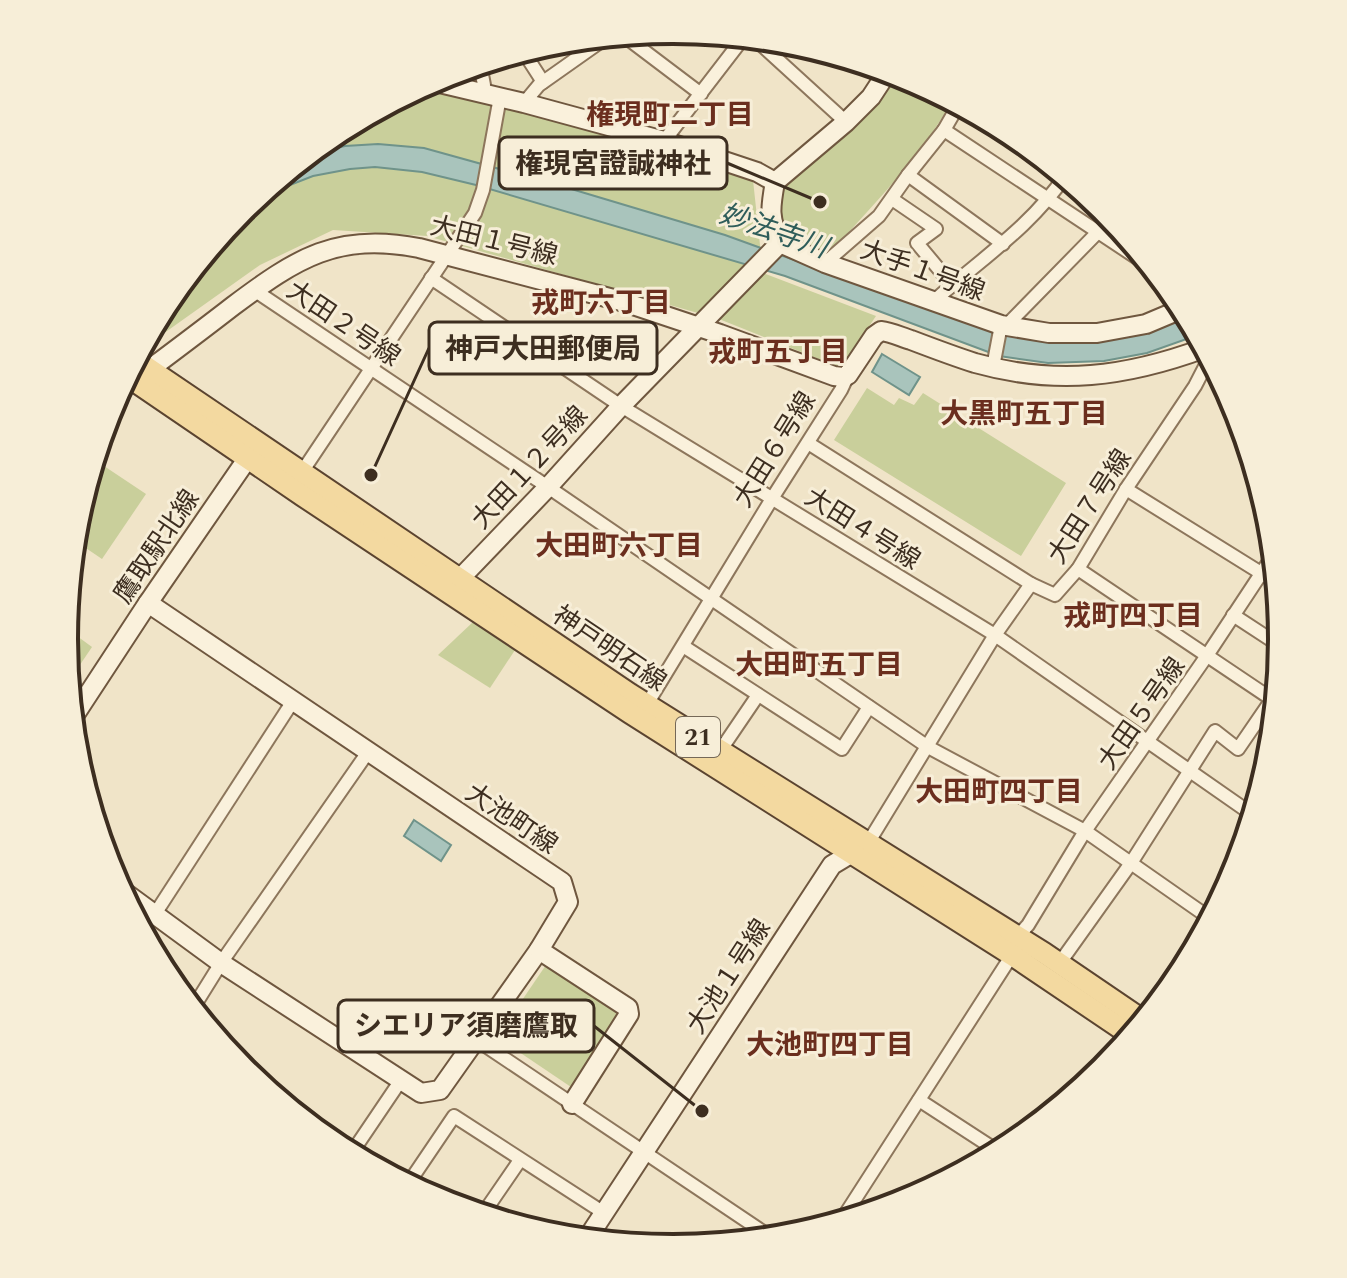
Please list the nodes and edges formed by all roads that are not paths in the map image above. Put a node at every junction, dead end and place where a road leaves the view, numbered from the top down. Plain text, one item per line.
1 (636, 45) edge
2 (736, 47) edge
3 (587, 50) edge
4 (580, 51) edge
5 (769, 52) edge
6 (582, 54) junction
7 (530, 62) edge
8 (482, 76) edge
9 (543, 82) junction
10 (881, 82) edge
11 (454, 86) edge
12 (701, 94) junction
13 (492, 95) junction
14 (524, 103) junction
15 (953, 114) edge
16 (846, 122) junction
17 (944, 130) junction
18 (664, 141) junction
19 (908, 175) junction
20 (775, 182) junction
21 (1058, 186) edge
22 (892, 199) junction
23 (1049, 199) junction
24 (1098, 232) junction
25 (780, 243) junction
26 (1003, 244) junction
27 (1121, 247) edge
28 (447, 255) junction
29 (825, 263) junction
30 (431, 278) junction
31 (952, 285) junction
32 (254, 290) junction
33 (933, 302) junction
34 (1171, 313) edge
35 (698, 326) junction
36 (1002, 328) junction
37 (1194, 352) edge
38 (148, 361) edge
39 (994, 361) junction
40 (145, 366) edge
41 (371, 367) junction
42 (1204, 369) edge
43 (848, 375) junction
44 (137, 382) edge
45 (621, 406) junction
46 (808, 443) junction
47 (252, 450) junction
48 (302, 472) junction
49 (548, 487) junction
50 (1126, 489) junction
51 (773, 497) junction
52 (1078, 569) junction
53 (1264, 569) edge
54 (1261, 573) junction
55 (1264, 575) edge
56 (1031, 584) junction
57 (454, 585) junction
58 (712, 599) junction
59 (148, 603) junction
60 (1233, 615) junction
61 (995, 635) junction
62 (1268, 638) edge
63 (683, 646) junction
64 (1206, 657) junction
65 (1266, 692) edge
66 (758, 695) junction
67 (293, 701) junction
68 (83, 703) edge
69 (869, 707) junction
70 (643, 712) junction
71 (1263, 714) edge
72 (1148, 742) junction
73 (928, 747) junction
74 (720, 751) junction
75 (368, 752) junction
76 (1189, 771) junction
77 (1243, 808) edge
78 (1085, 831) junction
79 (860, 848) junction
80 (1131, 863) junction
81 (141, 904) edge
82 (1202, 912) edge
83 (155, 914) junction
84 (1015, 946) junction
85 (539, 950) junction
86 (221, 963) junction
87 (1059, 964) junction
88 (199, 998) edge
89 (1135, 1015) edge
90 (1123, 1029) edge
91 (477, 1040) junction
92 (401, 1080) junction
93 (919, 1100) junction
94 (572, 1104) junction
95 (358, 1143) edge
96 (987, 1144) edge
97 (644, 1151) junction
98 (520, 1160) junction
99 (414, 1175) edge
100 (490, 1204) edge
101 (850, 1207) edge
102 (604, 1213) junction
103 (757, 1228) edge
104 (594, 1229) edge

1 - 12 street
2 - 12 street
3 - 6 street
4 - 6 street
5 - 16 street
6 - 9 street
7 - 9 street
8 - 13 street
9 - 14 street
10 - 16 street
11 - 13 street
12 - 18 street
13 - 14 street
13 - 28 street
14 - 18 street
15 - 17 street
16 - 20 street
17 - 19 street
17 - 23 street
18 - 20 street
19 - 22 street
19 - 26 street
20 - 25 street
21 - 23 street
22 - 29 street
22 - 31 street
23 - 24 street
23 - 26 street
24 - 27 street
24 - 36 street
25 - 29 street, 大手１号線
25 - 35 street, 大田１２号線
26 - 31 street
28 - 30 street
28 - 32 street, 大田１号線
28 - 35 street, 大田１号線
29 - 33 street, 大手１号線
30 - 41 street
30 - 45 street, 大田４号線
31 - 33 street
32 - 38 street, 大田１号線
32 - 41 street, 大田２号線
33 - 36 street, 大手１号線
34 - 36 street, 大手１号線
35 - 43 street, 大田１号線
35 - 45 street, 大田１２号線
36 - 39 street
37 - 39 street, 大田６号線
39 - 43 street, 大田６号線
40 - 47 main road, 神戸明石線 / 21
41 - 48 street
41 - 49 street, 大田２号線
42 - 50 street, 大田７号線
43 - 46 street, 大田６号線
44 - 47 main road, 神戸明石線 / 21
45 - 49 street, 大田１２号線
45 - 51 street, 大田４号線
46 - 51 street, 大田６号線
46 - 56 street, 大田７号線
47 - 48 main road, 神戸明石線 / 21
47 - 57 main road, 神戸明石線 / 21
47 - 59 street, 鷹取駅北線
48 - 57 main road, 神戸明石線 / 21
49 - 57 street, 大田１２号線
49 - 58 street, 大田２号線
50 - 52 street, 大田７号線
50 - 54 street
51 - 58 street, 大田６号線
51 - 61 street, 大田４号線
52 - 56 street, 大田７号線
52 - 64 street
53 - 54 street, 大田５号線
54 - 55 street
54 - 60 street, 大田５号線
56 - 61 street
57 - 70 main road, 神戸明石線 / 21
58 - 63 street, 大田６号線
58 - 69 street, 大田２号線
59 - 67 street, 大池町線
59 - 68 street, 鷹取駅北線
60 - 62 street
60 - 64 street, 大田５号線
61 - 72 street, 大田４号線
61 - 73 street
63 - 66 street
63 - 70 street, 大田６号線
64 - 65 street
64 - 72 street, 大田５号線
66 - 69 street
66 - 74 street
67 - 75 street, 大池町線
67 - 83 street
69 - 73 street, 大田２号線
70 - 74 main road, 神戸明石線 / 21
70 - 79 main road, 神戸明石線 / 21
71 - 76 street
72 - 76 street, 大田４号線
72 - 78 street, 大田５号線
73 - 78 street, 大田２号線
73 - 79 street
74 - 79 main road, 神戸明石線 / 21
75 - 85 street, 大池町線
75 - 86 street
76 - 77 street, 大田４号線
76 - 80 street
78 - 80 street, 大田２号線
78 - 84 street, 大田５号線
79 - 84 main road, 神戸明石線 / 21
79 - 97 street, 大池１号線
80 - 82 street, 大田２号線
80 - 87 street
81 - 83 street, 大池町線
83 - 86 street, 大池町線
84 - 87 main road, 神戸明石線 / 21
84 - 90 main road, 神戸明石線 / 21
84 - 93 street, 大田５号線
85 - 91 street, 大池町線
85 - 94 street
86 - 88 street
86 - 92 street, 大池町線
87 - 89 main road, 神戸明石線 / 21
91 - 92 street, 大池町線
91 - 94 street
92 - 95 street
93 - 96 street
93 - 101 street, 大田５号線
94 - 97 street
97 - 102 street, 大池１号線
97 - 103 street
98 - 99 street
98 - 100 street
98 - 102 street
102 - 104 street, 大池１号線

